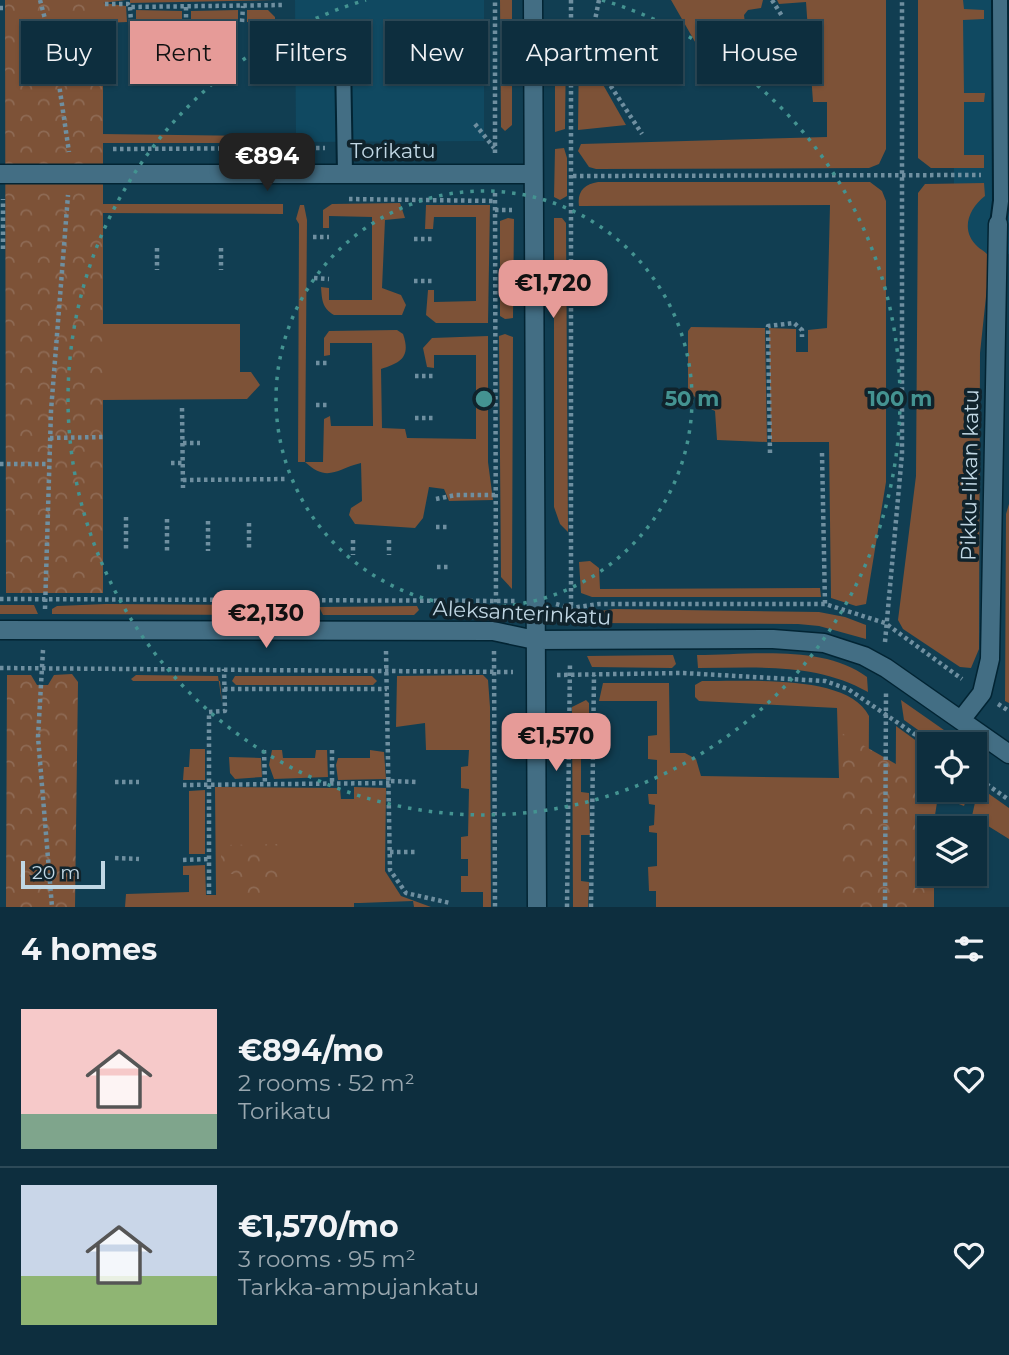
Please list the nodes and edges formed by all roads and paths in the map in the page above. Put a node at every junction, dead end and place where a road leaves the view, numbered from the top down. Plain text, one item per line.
1 (40, 0) edge
2 (495, 0) edge
3 (533, 0) edge
4 (571, 0) edge
5 (599, 0) edge
6 (772, 0) edge
7 (901, 0) edge
8 (1000, 0) edge
9 (104, 4) dead end
10 (129, 4) edge
11 (283, 5) dead end
12 (243, 6) junction
13 (186, 7) junction
14 (782, 16) dead end
15 (186, 21) edge
16 (243, 22) dead end
17 (343, 84) edge
18 (475, 124) dead end
19 (642, 134) dead end
20 (55, 149) dead end
21 (69, 149) junction
22 (82, 149) dead end
23 (108, 149) dead end
24 (343, 149) junction
25 (481, 149) dead end
26 (495, 149) junction
27 (345, 173) junction
28 (495, 173) junction
29 (0, 174) edge
30 (68, 174) junction
31 (534, 174) junction
32 (1000, 174) junction
33 (902, 175) junction
34 (573, 176) junction
35 (3, 199) dead end
36 (1005, 201) edge
37 (998, 223) joint
38 (313, 237) dead end
39 (329, 237) dead end
40 (414, 239) dead end
41 (433, 239) dead end
42 (3, 248) dead end
43 (157, 248) dead end
44 (221, 248) dead end
45 (157, 270) dead end
46 (221, 270) dead end
47 (314, 278) dead end
48 (328, 279) dead end
49 (414, 281) dead end
50 (434, 281) dead end
51 (802, 337) dead end
52 (316, 363) dead end
53 (330, 363) dead end
54 (415, 376) dead end
55 (434, 376) dead end
56 (316, 405) dead end
57 (330, 405) dead end
58 (183, 408) dead end
59 (415, 418) dead end
60 (434, 418) dead end
61 (103, 437) dead end
62 (50, 438) junction
63 (183, 443) junction
64 (200, 443) dead end
65 (770, 453) dead end
66 (822, 453) dead end
67 (172, 463) dead end
68 (183, 463) junction
69 (0, 464) edge
70 (49, 464) junction
71 (286, 479) dead end
72 (183, 480) junction
73 (183, 488) dead end
74 (496, 495) junction
75 (436, 499) dead end
76 (126, 517) dead end
77 (167, 519) dead end
78 (208, 521) dead end
79 (249, 523) dead end
80 (436, 527) dead end
81 (449, 527) dead end
82 (353, 540) dead end
83 (389, 540) dead end
84 (167, 551) dead end
85 (208, 551) dead end
86 (249, 551) dead end
87 (126, 552) dead end
88 (353, 555) dead end
89 (389, 555) dead end
90 (437, 567) dead end
91 (450, 567) dead end
92 (0, 599) edge
93 (46, 599) junction
94 (535, 599) junction
95 (497, 602) junction
96 (825, 604) junction
97 (571, 608) junction
98 (885, 622) junction
99 (0, 630) edge
100 (44, 630) junction
101 (493, 631) junction
102 (386, 632) junction
103 (535, 640) junction
104 (571, 641) junction
105 (41, 667) junction
106 (0, 668) edge
107 (224, 668) junction
108 (495, 669) junction
109 (386, 670) junction
110 (537, 675) junction
111 (569, 675) junction
112 (594, 675) junction
113 (224, 689) junction
114 (387, 689) junction
115 (982, 693) junction
116 (886, 713) junction
117 (961, 720) junction
118 (917, 735) edge
119 (264, 750) dead end
120 (332, 750) dead end
121 (1009, 754) edge
122 (115, 782) dead end
123 (139, 782) dead end
124 (391, 782) junction
125 (416, 782) dead end
126 (332, 783) junction
127 (265, 784) junction
128 (987, 784) edge
129 (183, 785) dead end
130 (209, 785) junction
131 (1009, 800) edge
132 (390, 852) junction
133 (415, 852) dead end
134 (115, 858) dead end
135 (139, 859) dead end
136 (209, 859) junction
137 (183, 860) dead end
138 (209, 894) dead end
139 (450, 902) dead end
140 (52, 907) edge
141 (495, 907) edge
142 (537, 907) edge
143 (566, 907) edge
144 (591, 907) edge
145 (885, 907) edge

1 - 21 path
2 - 26 path
3 - 31 street
4 - 34 path
5 - 19 path
6 - 14 path
7 - 33 path
8 - 32 lane
9 - 10 path
10 - 13 path
11 - 12 path
12 - 13 path
12 - 16 path
13 - 15 path
17 - 24 lane
18 - 26 path
20 - 21 path
21 - 22 path
21 - 30 path
23 - 24 path
24 - 27 lane
25 - 26 path
26 - 28 path
27 - 28 street, Torikatu
27 - 30 street, Torikatu
28 - 31 street, Torikatu
28 - 74 path
29 - 30 street, Torikatu
30 - 62 path
31 - 94 street
32 - 33 path
32 - 36 lane
33 - 34 path
33 - 98 path
34 - 97 path
35 - 42 path
36 - 37 lane
37 - 115 street, Pikku-Iikan katu
38 - 39 path
40 - 41 path
43 - 45 path
44 - 46 path
47 - 48 path
49 - 50 path
51 - 65 path
52 - 53 path
54 - 55 path
56 - 57 path
58 - 63 path
59 - 60 path
61 - 62 path
62 - 70 path
63 - 64 path
63 - 68 path
66 - 96 path
67 - 68 path
68 - 72 path
69 - 70 path
70 - 93 path
71 - 72 path
72 - 73 path
74 - 75 path
74 - 95 path
76 - 87 path
77 - 84 path
78 - 85 path
79 - 86 path
80 - 81 path
82 - 88 path
83 - 89 path
90 - 91 path
92 - 93 path
93 - 95 path
93 - 100 path
94 - 95 path
94 - 97 path
94 - 103 street
95 - 101 path
96 - 97 path
96 - 98 path
97 - 104 path
98 - 115 path
99 - 100 street, Aleksanterinkatu
100 - 102 street, Aleksanterinkatu
100 - 105 path
101 - 102 street, Aleksanterinkatu
101 - 103 street, Aleksanterinkatu
101 - 108 path
102 - 109 path
103 - 104 street, Aleksanterinkatu
103 - 110 street
104 - 111 path
104 - 117 street, Aleksanterinkatu
105 - 106 path
105 - 107 path
105 - 140 path
107 - 109 path
107 - 113 path
108 - 109 path
108 - 110 path
108 - 141 path
109 - 114 path
110 - 111 path
110 - 142 street
111 - 112 path
111 - 143 path
112 - 116 path
112 - 144 path
113 - 114 path
113 - 130 path
114 - 124 path
115 - 117 street, Pikku-Iikan katu
116 - 118 path
116 - 145 path
117 - 121 street, Aleksanterinkatu
119 - 127 path
120 - 126 path
122 - 123 path
124 - 125 path
124 - 126 path
124 - 132 path
126 - 127 path
127 - 130 path
128 - 131 path
129 - 130 path
130 - 136 path
132 - 133 path
132 - 139 path
134 - 135 path
136 - 137 path
136 - 138 path

